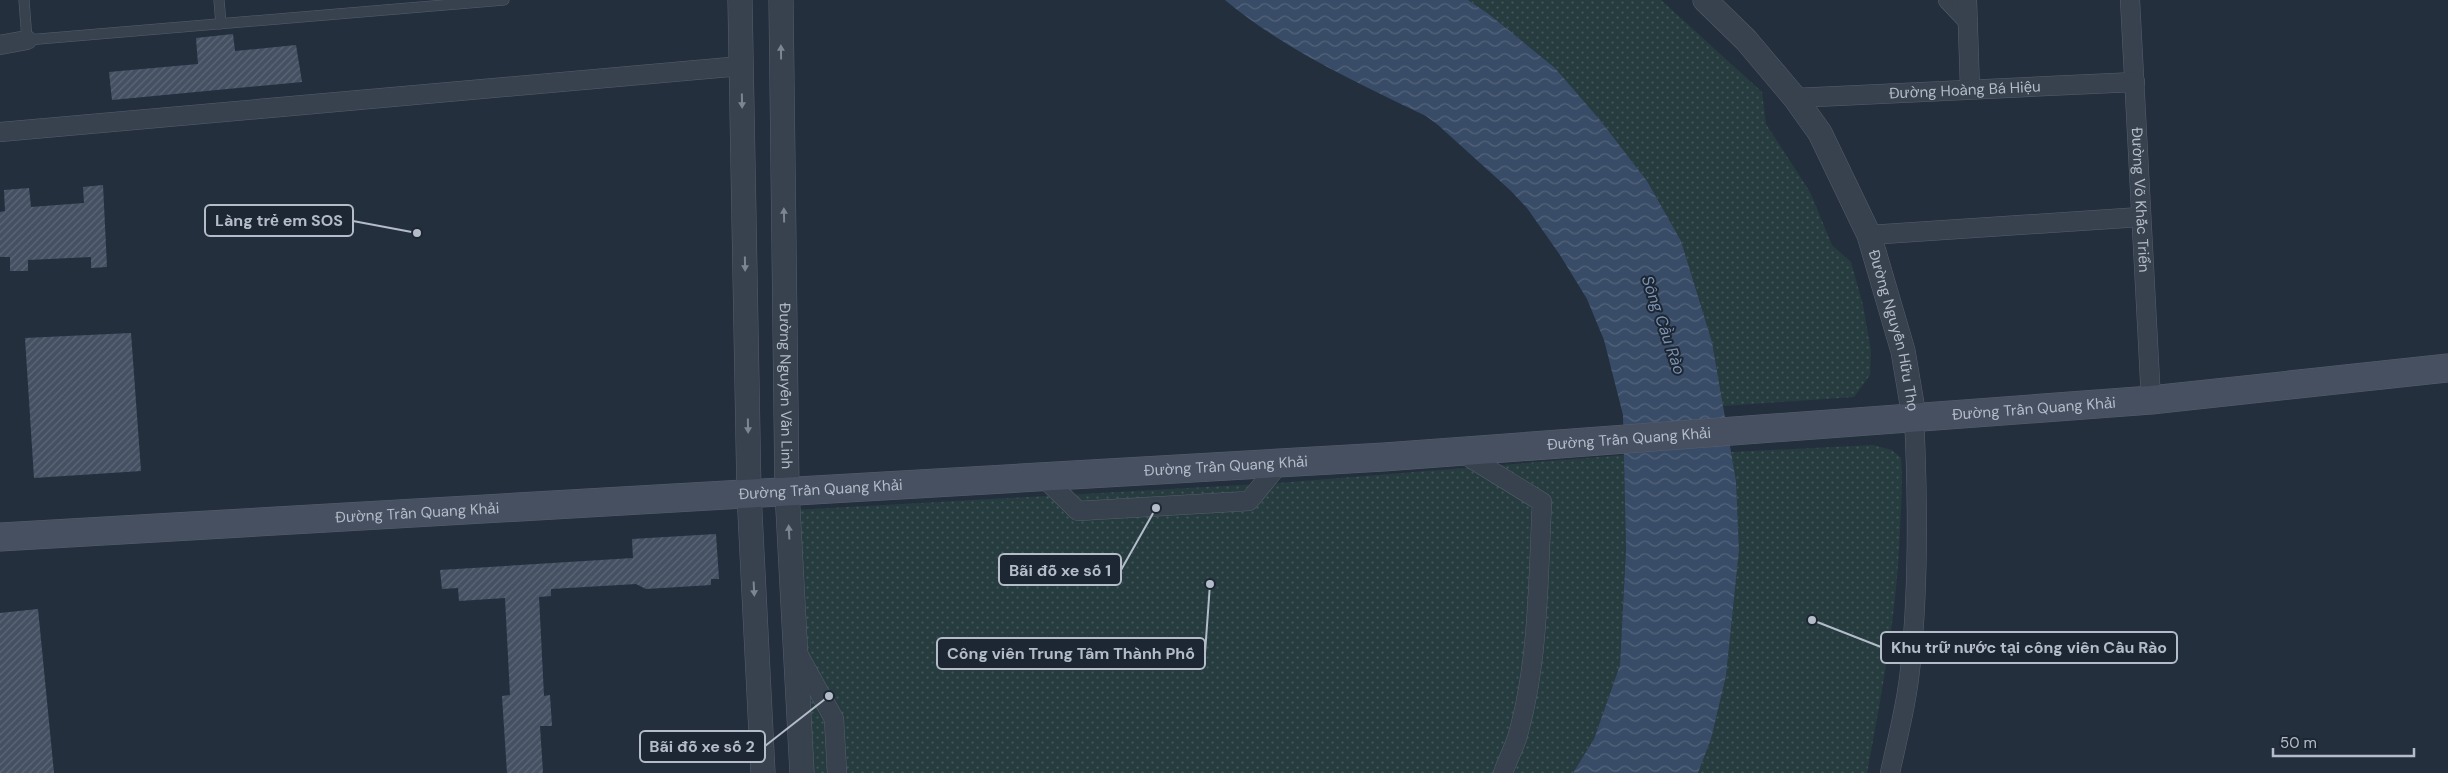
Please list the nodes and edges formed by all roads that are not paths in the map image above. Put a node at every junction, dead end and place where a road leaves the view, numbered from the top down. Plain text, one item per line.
1 (24, 0) edge
2 (219, 0) edge
3 (504, 0) edge
4 (740, 0) edge
5 (781, 0) edge
6 (1705, 0) edge
7 (1948, 0) edge
8 (1967, 0) edge
9 (2130, 0) edge
10 (1968, 21) junction
11 (221, 24) junction
12 (27, 40) junction
13 (0, 45) edge
14 (741, 66) junction
15 (2135, 82) junction
16 (1970, 89) junction
17 (1795, 98) junction
18 (0, 132) edge
19 (2140, 217) junction
20 (1869, 235) junction
21 (2448, 368) edge
22 (2151, 400) junction
23 (1914, 416) junction
24 (1459, 451) junction
25 (1280, 463) junction
26 (1042, 476) junction
27 (787, 491) junction
28 (749, 493) junction
29 (0, 536) edge
30 (796, 650) junction
31 (763, 773) edge
32 (802, 773) edge
33 (837, 773) edge
34 (1503, 773) edge
35 (1890, 773) edge

1 - 12 lane
2 - 11 lane
3 - 11 lane
4 - 14 street
27 -> 5 street, Đường Nguyễn Văn Linh
6 - 17 street, Đường Nguyễn Hữu Thọ
7 - 10 street
8 - 10 street
9 - 15 street, Đường Võ Khắc Triển
10 - 16 street
11 - 12 lane
12 - 13 street
14 - 18 street
14 -> 28 street
15 - 16 street, Đường Hoàng Bá Hiệu
15 - 19 street, Đường Võ Khắc Triển
16 - 17 street, Đường Hoàng Bá Hiệu
17 - 20 street, Đường Nguyễn Hữu Thọ
19 - 20 street
19 - 22 street, Đường Võ Khắc Triển
20 - 23 street, Đường Nguyễn Hữu Thọ
21 - 22 main road, Đường Trần Quang Khải
22 - 23 main road, Đường Trần Quang Khải
23 - 24 main road, Đường Trần Quang Khải
23 - 35 street, Đường Nguyễn Hữu Thọ
24 - 25 main road, Đường Trần Quang Khải
24 - 34 street
25 - 26 main road, Đường Trần Quang Khải
25 - 26 street
26 - 27 main road, Đường Trần Quang Khải
27 - 28 main road, Đường Trần Quang Khải
30 -> 27 street, Đường Nguyễn Văn Linh
28 - 29 main road, Đường Trần Quang Khải
28 -> 31 street
30 - 32 street, Đường Nguyễn Văn Linh
30 - 33 street

